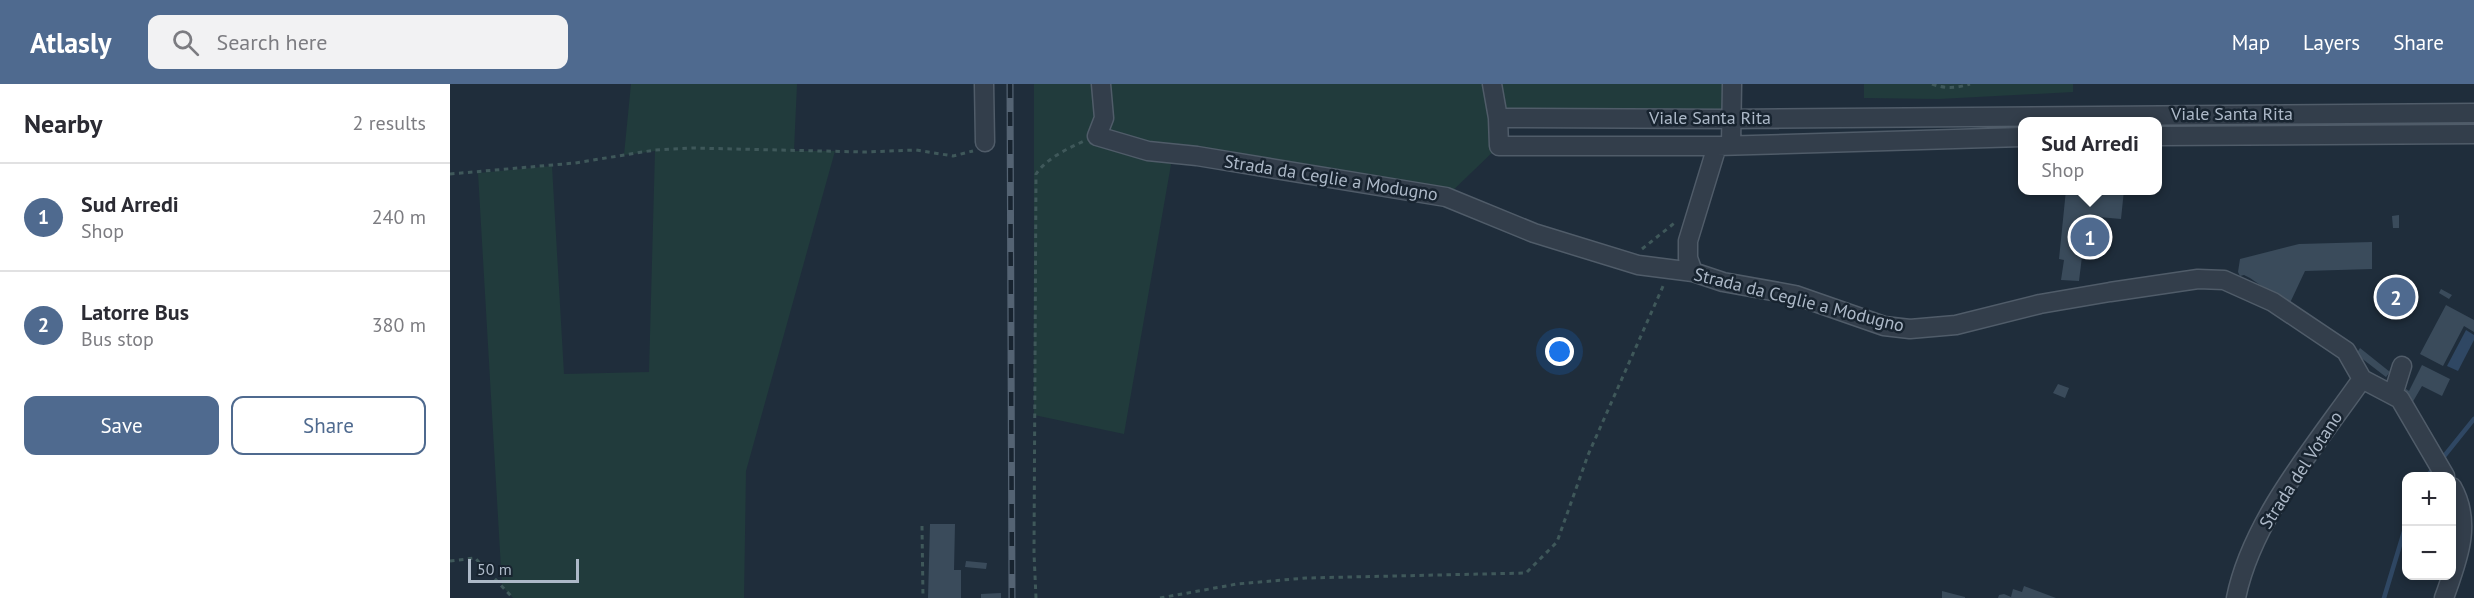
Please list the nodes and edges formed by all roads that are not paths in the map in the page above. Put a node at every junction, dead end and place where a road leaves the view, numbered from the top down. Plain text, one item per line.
1 (984, 84) edge
2 (1101, 84) edge
3 (1492, 84) edge
4 (1732, 84) edge
5 (2474, 113) edge
6 (1967, 116) junction
7 (1498, 118) junction
8 (1731, 119) junction
9 (2474, 134) edge
10 (2162, 136) edge
11 (2018, 137) edge
12 (1966, 138) junction
13 (985, 142) road end
14 (1724, 146) junction
15 (1693, 272) junction
16 (2402, 366) dead end
17 (2362, 379) junction
18 (2393, 395) junction
19 (2442, 472) edge
20 (2456, 494) edge
21 (2236, 598) edge
22 (2444, 598) edge

1 - 13 street
2 - 15 street, Strada da Ceglie a Modugno
3 - 7 street
4 - 8 street
5 - 6 street, Viale Santa Rita
6 - 8 street, Viale Santa Rita
6 - 12 street
7 - 8 street, Viale Santa Rita
7 - 14 street, Viale Santa Rita
8 - 14 street
9 - 10 street, Viale Santa Rita
11 - 12 street, Viale Santa Rita
12 - 14 street, Viale Santa Rita
14 - 15 street
15 - 17 street, Strada da Ceglie a Modugno
16 - 18 street
17 - 18 street
17 - 21 street, Strada del Votano
18 - 19 street
20 - 22 street

